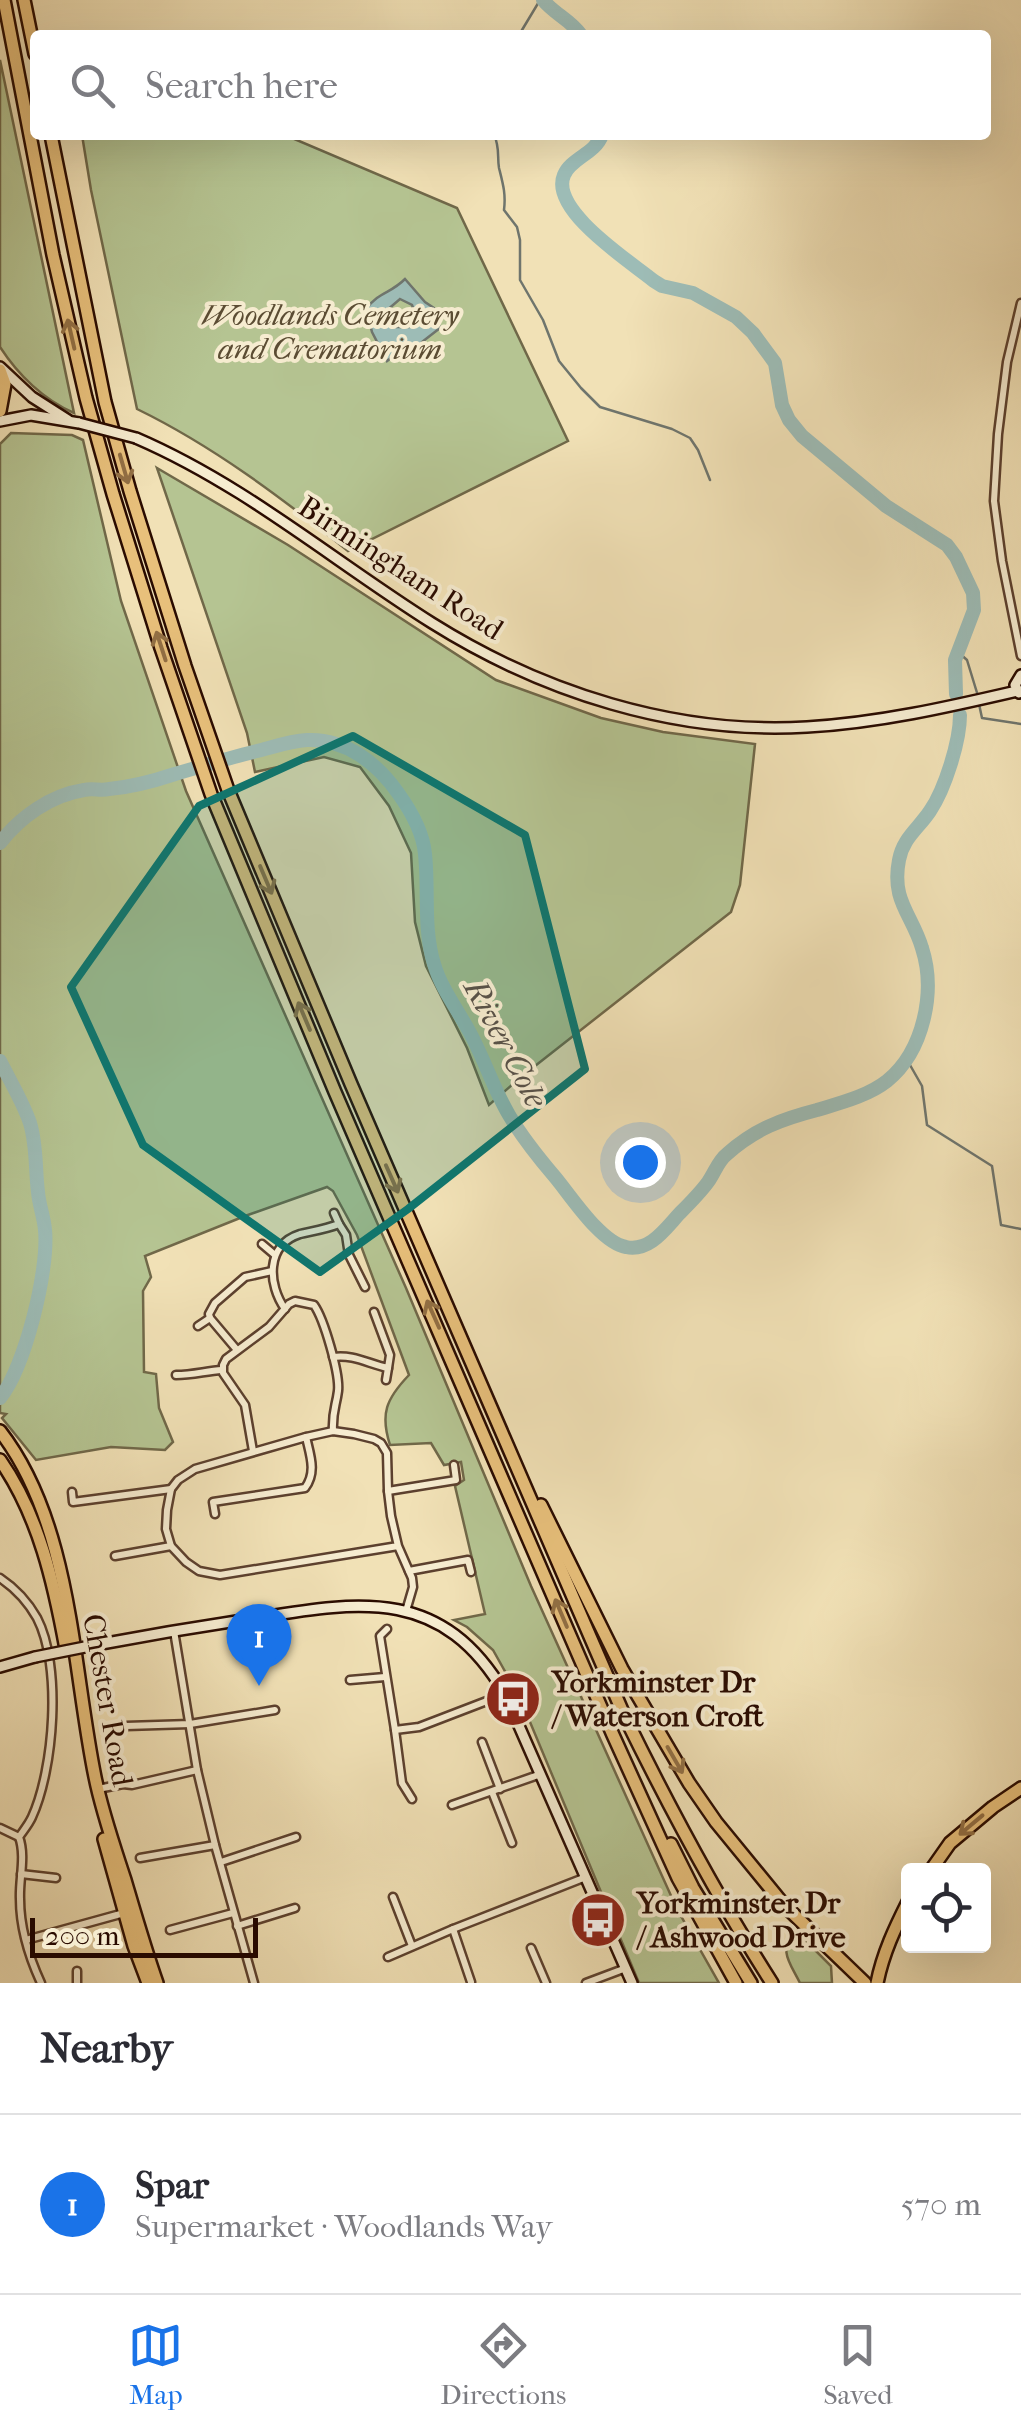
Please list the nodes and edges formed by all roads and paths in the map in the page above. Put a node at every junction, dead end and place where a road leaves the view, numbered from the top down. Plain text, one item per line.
1 (4, 0) edge
2 (24, 0) edge
3 (30, 30) edge
4 (30, 135) edge
5 (31, 140) edge
6 (52, 140) edge
7 (1021, 303) edge
8 (0, 368) edge
9 (0, 411) edge
10 (68, 420) junction
11 (0, 422) edge
12 (1021, 656) edge
13 (1021, 675) edge
14 (1019, 693) edge
15 (334, 1214) dead end
16 (339, 1224) junction
17 (262, 1244) dead end
18 (275, 1255) junction
19 (272, 1271) junction
20 (364, 1287) dead end
21 (285, 1309) junction
22 (374, 1312) dead end
23 (210, 1318) junction
24 (198, 1326) dead end
25 (237, 1350) junction
26 (333, 1357) junction
27 (388, 1368) junction
28 (222, 1370) junction
29 (176, 1375) dead end
30 (386, 1380) dead end
31 (0, 1431) edge
32 (333, 1431) junction
33 (306, 1437) junction
34 (253, 1451) junction
35 (514, 1458) junction
36 (0, 1460) edge
37 (454, 1465) dead end
38 (170, 1490) junction
39 (388, 1490) junction
40 (72, 1492) dead end
41 (215, 1514) dead end
42 (171, 1546) junction
43 (398, 1546) junction
44 (115, 1556) dead end
45 (409, 1571) junction
46 (470, 1572) dead end
47 (0, 1578) edge
48 (406, 1611) junction
49 (387, 1628) dead end
50 (174, 1631) junction
51 (0, 1667) edge
52 (385, 1677) junction
53 (350, 1680) dead end
54 (505, 1694) junction
55 (275, 1710) dead end
56 (190, 1724) junction
57 (126, 1726) dead end
58 (394, 1730) junction
59 (613, 1734) junction
60 (482, 1742) dead end
61 (197, 1770) junction
62 (542, 1773) junction
63 (1021, 1788) edge
64 (98, 1789) junction
65 (496, 1790) junction
66 (412, 1800) dead end
67 (452, 1806) dead end
68 (0, 1828) edge
69 (18, 1837) junction
70 (296, 1837) dead end
71 (512, 1843) dead end
72 (214, 1845) junction
73 (140, 1858) dead end
74 (221, 1862) junction
75 (935, 1863) edge
76 (20, 1874) junction
77 (587, 1876) junction
78 (56, 1878) dead end
79 (393, 1897) dead end
80 (295, 1908) dead end
81 (234, 1912) junction
82 (124, 1913) junction
83 (901, 1917) edge
84 (238, 1926) junction
85 (453, 1929) junction
86 (170, 1930) dead end
87 (26, 1940) junction
88 (412, 1946) junction
89 (531, 1948) dead end
90 (388, 1957) dead end
91 (626, 1968) junction
92 (77, 1971) dead end
93 (471, 1982) edge
94 (41, 1983) edge
95 (76, 1983) edge
96 (148, 1983) edge
97 (157, 1983) edge
98 (254, 1983) edge
99 (546, 1983) edge
100 (586, 1983) edge
101 (632, 1983) edge
102 (736, 1983) edge
103 (751, 1983) edge
104 (772, 1983) edge
105 (866, 1983) edge
106 (876, 1983) edge

4 -> 1 highway
2 - 3 highway
59 -> 5 highway
6 -> 35 highway
7 - 12 street
8 - 9 highway
8 - 10 main road, Birmingham Road
10 - 11 main road, Birmingham Road
10 - 14 main road, Birmingham Road, bridge
13 - 14 main road
15 - 16 street
16 - 18 street
16 - 20 street
17 - 18 street
18 - 19 street
19 - 21 street
19 - 23 street
21 - 25 street
21 - 26 street
22 - 27 street
23 - 24 street
23 - 25 street
25 - 28 street
26 - 27 street
26 - 32 street
27 - 30 street
28 - 29 street
28 - 34 street
31 - 64 highway, Chester Road
32 - 33 street
32 - 39 street
33 - 34 street
33 - 41 street
34 - 38 street
35 - 104 highway
35 -> 105 highway
36 - 82 highway, Chester Road
37 - 39 street
38 - 40 street
38 - 42 street
39 - 43 street
42 - 43 street
42 - 44 street
43 - 45 street
45 - 46 street
45 - 48 street
47 - 69 street
48 - 50 main road
48 - 54 main road
49 - 52 street
50 - 51 main road, bridge
50 - 56 street
52 - 53 street
52 - 58 street
54 - 58 street
54 - 62 main road
55 - 56 street
56 - 57 street
56 - 61 street
58 - 66 street
59 - 102 highway
59 - 103 highway
60 - 65 street
61 - 64 street
61 - 72 street
62 - 65 street
62 - 77 main road
63 -> 75 highway
64 - 97 highway, Chester Road
65 - 67 street
65 - 71 street
68 - 69 street
69 - 76 street
70 - 74 street
72 - 73 street
72 - 74 street
74 - 81 street
76 - 78 street
76 - 87 street
77 - 85 street
77 - 91 main road
79 - 88 street
80 - 84 street
81 - 84 street
81 - 86 street
82 - 87 street
82 - 96 highway, Chester Road
83 - 106 highway
84 - 98 street
85 - 88 street
85 - 93 street
87 - 94 street
88 - 90 street
89 - 99 street
91 - 100 street
91 - 101 main road
92 - 95 street

